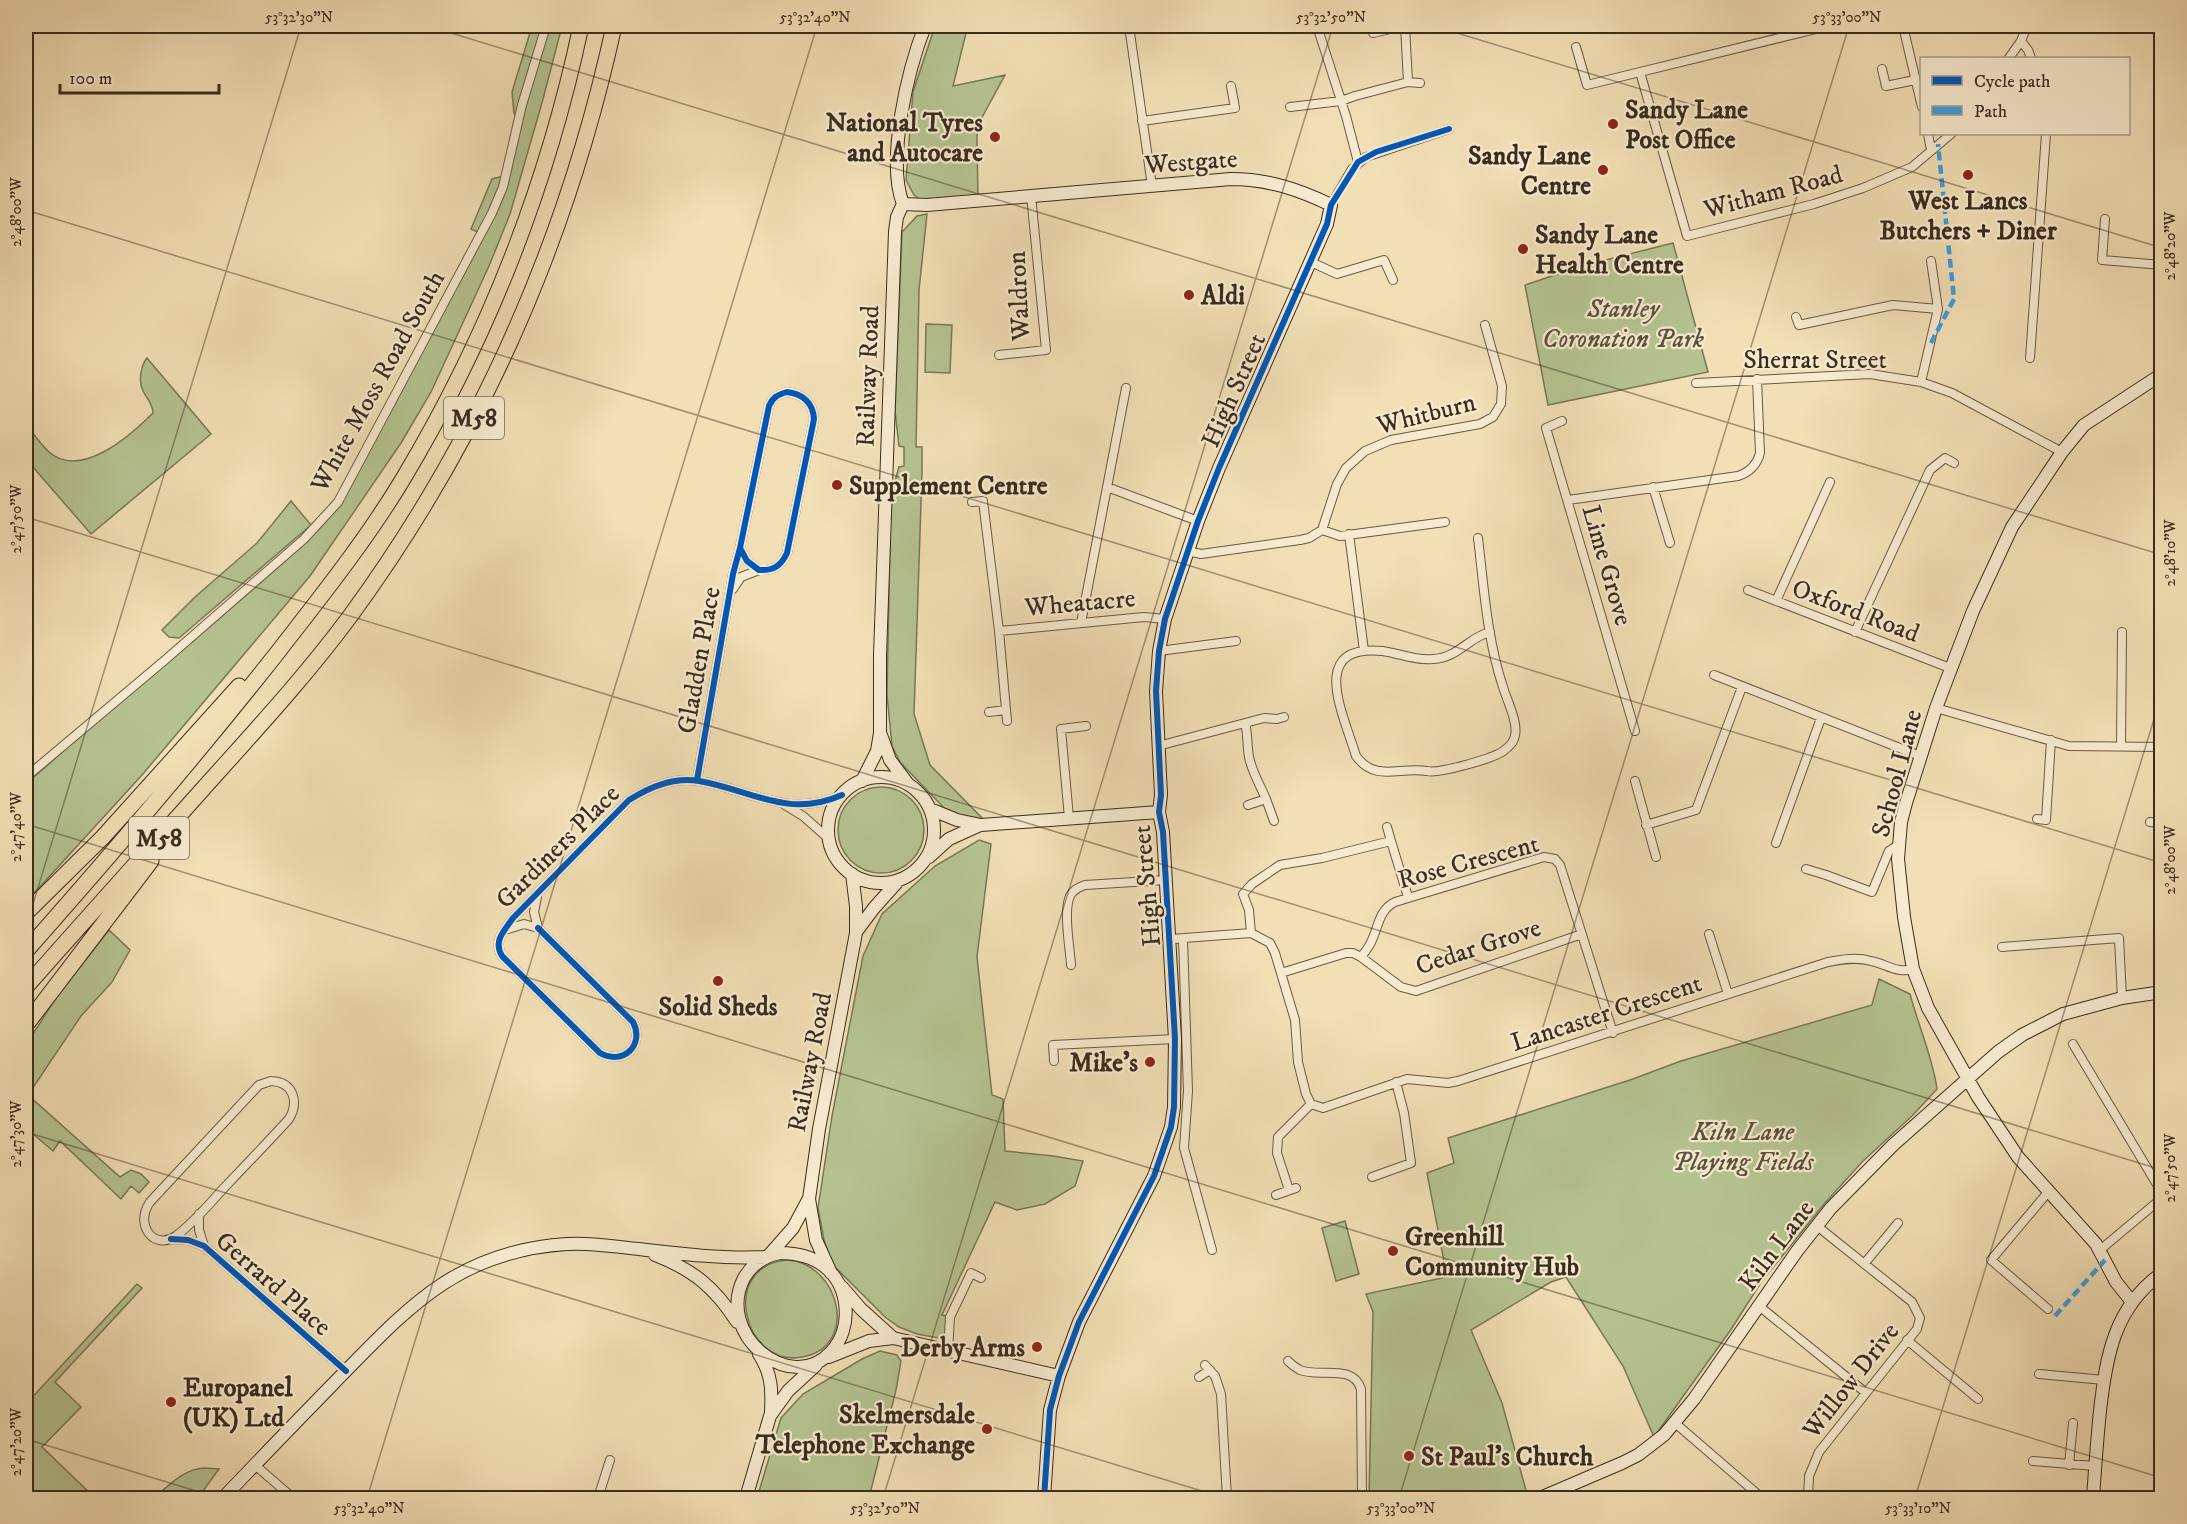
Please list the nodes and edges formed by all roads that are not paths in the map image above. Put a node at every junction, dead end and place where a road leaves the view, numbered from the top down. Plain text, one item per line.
1 (546, 26) edge
2 (580, 26) edge
3 (614, 26) edge
4 (925, 26) edge
5 (1129, 26) edge
6 (1317, 26) edge
7 (1371, 26) edge
8 (1404, 26) edge
9 (1828, 26) edge
10 (1903, 26) edge
11 (2027, 26) edge
12 (2021, 41) junction
13 (1576, 47) dead end
14 (2010, 57) edge
15 (2031, 57) edge
16 (1882, 69) dead end
17 (1640, 72) junction
18 (1916, 80) junction
19 (1408, 82) junction
20 (1420, 83) dead end
21 (1231, 86) dead end
22 (1920, 97) edge
23 (1341, 101) junction
24 (1290, 107) dead end
25 (1142, 121) junction
26 (1449, 129) dead end
27 (1928, 135) edge
28 (1950, 135) edge
29 (2046, 135) edge
30 (1931, 150) junction
31 (1358, 162) junction
32 (1152, 186) junction
33 (1031, 195) junction
34 (903, 204) junction
35 (1331, 205) junction
36 (2105, 219) dead end
37 (1931, 261) dead end
38 (1311, 262) junction
39 (2162, 265) edge
40 (1392, 280) dead end
41 (1938, 309) junction
42 (1796, 317) dead end
43 (1485, 325) dead end
44 (999, 355) dead end
45 (2030, 358) dead end
46 (2162, 374) edge
47 (1757, 378) junction
48 (1922, 382) junction
49 (1696, 383) dead end
50 (1126, 388) dead end
51 (1562, 421) dead end
52 (2062, 452) junction
53 (1954, 462) dead end
54 (1830, 482) dead end
55 (1107, 487) junction
56 (1653, 487) junction
57 (1568, 500) junction
58 (972, 502) dead end
59 (1198, 521) junction
60 (1445, 522) dead end
61 (1322, 530) junction
62 (1349, 534) junction
63 (1478, 538) dead end
64 (1671, 543) dead end
65 (740, 548) junction
66 (1187, 551) junction
67 (342, 569) junction
68 (759, 570) junction
69 (1748, 590) dead end
70 (731, 592) junction
71 (1776, 601) junction
72 (1165, 619) junction
73 (1081, 623) junction
74 (999, 630) junction
75 (1490, 632) junction
76 (1855, 632) junction
77 (2122, 632) dead end
78 (1236, 641) dead end
79 (1159, 651) junction
80 (1364, 651) junction
81 (1950, 668) junction
82 (1714, 675) dead end
83 (1742, 687) junction
84 (1936, 708) junction
85 (1006, 711) junction
86 (989, 712) dead end
87 (1284, 717) dead end
88 (1821, 718) junction
89 (1007, 721) dead end
90 (1245, 723) junction
91 (1086, 726) dead end
92 (1635, 731) dead end
93 (880, 733) junction
94 (2051, 740) junction
95 (1158, 746) junction
96 (2121, 746) junction
97 (2161, 747) edge
98 (1920, 756) junction
99 (232, 757) junction
100 (2162, 759) edge
101 (26, 777) edge
102 (697, 780) junction
103 (862, 781) junction
104 (1635, 782) dead end
105 (909, 785) junction
106 (842, 795) junction
107 (1266, 799) junction
108 (784, 804) junction
109 (1248, 805) dead end
110 (930, 809) junction
111 (1159, 812) junction
112 (1069, 818) junction
113 (2037, 819) dead end
114 (1274, 821) dead end
115 (2150, 822) dead end
116 (2162, 823) edge
117 (981, 825) junction
118 (1646, 825) junction
119 (1387, 827) dead end
120 (829, 840) junction
121 (1391, 841) junction
122 (1776, 843) dead end
123 (1899, 845) junction
124 (1656, 857) dead end
125 (922, 864) junction
126 (1806, 869) dead end
127 (852, 874) junction
128 (899, 880) junction
129 (1166, 880) junction
130 (538, 894) junction
131 (1408, 897) junction
132 (26, 913) edge
133 (538, 928) junction
134 (505, 930) junction
135 (856, 933) junction
136 (1251, 933) junction
137 (1709, 933) dead end
138 (1582, 934) junction
139 (1177, 939) junction
140 (2001, 947) dead end
141 (26, 951) edge
142 (1361, 957) junction
143 (1071, 965) dead end
144 (1913, 969) junction
145 (1281, 973) junction
146 (26, 987) edge
147 (2162, 992) edge
148 (1728, 994) junction
149 (2122, 998) junction
150 (26, 1025) edge
151 (1613, 1033) junction
152 (1175, 1039) junction
153 (2073, 1044) dead end
154 (1054, 1061) dead end
155 (1966, 1078) junction
156 (1396, 1082) junction
157 (1311, 1104) junction
158 (1372, 1177) dead end
159 (2049, 1191) junction
160 (2162, 1193) edge
161 (1275, 1195) dead end
162 (2162, 1198) edge
163 (809, 1199) junction
164 (199, 1214) junction
165 (1898, 1223) dead end
166 (1817, 1226) junction
167 (171, 1239) junction
168 (204, 1246) junction
169 (640, 1250) junction
170 (1212, 1250) dead end
171 (2100, 1250) junction
172 (767, 1256) junction
173 (1864, 1264) junction
174 (2162, 1273) edge
175 (833, 1275) junction
176 (981, 1278) dead end
177 (2132, 1302) junction
178 (1759, 1306) junction
179 (2048, 1309) dead end
180 (742, 1329) junction
181 (895, 1338) junction
182 (1907, 1340) junction
183 (756, 1349) junction
184 (948, 1351) junction
185 (823, 1360) junction
186 (1287, 1361) dead end
187 (346, 1371) junction
188 (2038, 1374) dead end
189 (1059, 1376) junction
190 (1199, 1377) dead end
191 (2104, 1380) junction
192 (1865, 1392) junction
193 (1978, 1399) dead end
194 (770, 1416) junction
195 (1675, 1423) junction
196 (2073, 1424) dead end
197 (609, 1460) dead end
198 (2032, 1461) dead end
199 (255, 1465) junction
200 (2069, 1465) junction
201 (2095, 1466) junction
202 (223, 1498) edge
203 (293, 1498) edge
204 (598, 1498) edge
205 (746, 1498) edge
206 (1044, 1498) edge
207 (1227, 1498) edge
208 (1362, 1498) edge
209 (1540, 1498) edge
210 (1762, 1498) edge
211 (1808, 1498) edge
212 (2093, 1498) edge

1 - 101 street, White Moss Road South
2 - 67 highway, M58
3 - 99 highway, M58
4 - 34 street, Railway Road
5 - 25 street
6 - 23 street
7 - 8 street
8 - 19 street
9 - 17 street
10 - 18 street
11 - 12 street
12 - 14 street
12 - 15 street
13 - 17 street
16 - 18 street
17 - 30 street, Witham Road
18 - 22 street
19 - 20 street
19 - 23 street
21 - 25 street
23 - 24 street
23 - 31 street
25 - 32 street
26 - 31 street
27 - 30 street
28 - 30 street, Witham Road
29 - 45 street
31 - 35 street
32 - 33 street, Westgate
32 - 35 street, Westgate
33 - 34 street, Westgate
33 - 44 street, Waldron
34 - 93 street, Railway Road
35 - 38 street, High Street
36 - 39 street
37 - 41 street
38 - 40 street
38 - 59 street, High Street
41 - 42 street
41 - 48 street
43 - 61 street, Whitburn
46 - 52 street, School Lane
47 - 48 street, Sherrat Street
47 - 49 street, Sherrat Street
47 - 56 street
48 - 52 street, Sherrat Street
50 - 55 street
51 - 57 street, Lime Grove
52 - 81 street, School Lane
53 - 76 street
54 - 71 street
55 - 59 street
55 - 73 street
56 - 57 street
56 - 64 street
57 - 92 street, Lime Grove
58 - 74 street, Wheatacre
59 - 66 street, High Street
60 - 62 street
61 - 62 street
61 - 66 street
62 - 80 street
63 - 75 street
65 - 68 street, Gladden Place
65 - 68 street, Gladden Place
65 - 70 street, Gladden Place
66 - 72 street, High Street
67 - 132 highway, M58
67 - 141 highway, M58
68 - 70 street, Gladden Place
69 - 71 street, Oxford Road
70 - 102 street, Gladden Place
71 - 76 street, Oxford Road
72 - 73 street, Wheatacre
72 - 79 street, High Street
73 - 74 street, Wheatacre
74 - 85 street, Wheatacre
75 - 80 street
75 - 80 street
76 - 81 street, Oxford Road
77 - 96 street
78 - 79 street
79 - 95 street, High Street
81 - 84 street, School Lane
82 - 83 street
83 - 88 street
83 - 118 street
84 - 94 street
84 - 98 street, School Lane
85 - 86 street
85 - 89 street, Wheatacre
87 - 90 street
88 - 98 street
88 - 122 street
90 - 95 street
90 - 107 street
91 - 112 street
93 - 103 street, Railway Road
93 - 105 street, Railway Road
94 - 96 street
94 - 113 street
95 - 111 street, High Street
96 - 97 street
97 - 100 street
98 - 123 street, School Lane
99 - 146 highway, M58
99 - 150 highway
102 - 108 street, Gardiners Place
102 - 130 street, Gardiners Place
103 - 105 street
103 - 106 street
104 - 118 street
105 - 110 street
106 - 108 street, Gardiners Place
106 - 120 street
107 - 109 street
107 - 114 street
108 - 120 street, Gardiners Place
110 - 117 street
110 - 125 street
111 - 112 street
111 - 129 street, High Street
112 - 117 street
115 - 116 street
117 - 125 street
118 - 124 street
119 - 121 street
120 - 127 street
121 - 131 street
121 - 136 street
123 - 126 street
123 - 144 street, School Lane
125 - 128 street
127 - 128 street
127 - 135 street, Railway Road
128 - 135 street, Railway Road
129 - 139 street, High Street
129 - 143 street
130 - 133 street
130 - 134 street, Gardiners Place
131 - 138 street, Rose Crescent
131 - 142 street, Rose Crescent
133 - 134 street
133 - 134 street, Gardiners Place
135 - 163 street, Railway Road
136 - 139 street
136 - 145 street
137 - 148 street
138 - 142 street, Cedar Grove
138 - 151 street, Rose Crescent
139 - 152 street, High Street
139 - 170 street
140 - 149 street
142 - 145 street
144 - 148 street, Lancaster Crescent
144 - 155 street, School Lane
145 - 157 street
147 - 149 street, Kiln Lane
148 - 151 street, Lancaster Crescent
149 - 155 street, Kiln Lane
151 - 156 street, Lancaster Crescent
152 - 154 street
152 - 189 street, High Street
153 - 160 street
155 - 159 street, School Lane
155 - 166 street, Kiln Lane
156 - 157 street, Lancaster Crescent
156 - 158 street
157 - 161 street
159 - 171 street, School Lane
159 - 179 street
162 - 171 street
163 - 172 street, Railway Road
163 - 175 street, Railway Road
164 - 167 street, Gerrard Place
164 - 167 street, Gerrard Place
164 - 168 street, Gerrard Place
165 - 173 street
166 - 173 street, Willow Drive
166 - 178 street, Kiln Lane
167 - 168 street, Gerrard Place
168 - 187 street, Gerrard Place
169 - 172 street
169 - 180 street
169 - 187 street
171 - 177 street, School Lane
172 - 175 street
172 - 180 street
173 - 182 street, Willow Drive
174 - 177 street
175 - 181 street
175 - 185 street
176 - 184 street
177 - 191 street
178 - 192 street
178 - 195 street, Kiln Lane
180 - 183 street
181 - 184 street
181 - 185 street
182 - 192 street, Willow Drive
182 - 193 street
183 - 185 street
183 - 194 street
184 - 189 street
185 - 194 street
186 - 208 street
187 - 199 street
188 - 191 street
189 - 206 street, High Street
190 - 207 street
191 - 201 street
192 - 211 street, Willow Drive
194 - 205 street
195 - 209 street, Kiln Lane
195 - 210 street
196 - 200 street
197 - 204 street
198 - 200 street
199 - 202 street
199 - 203 street
200 - 201 street
201 - 212 street

